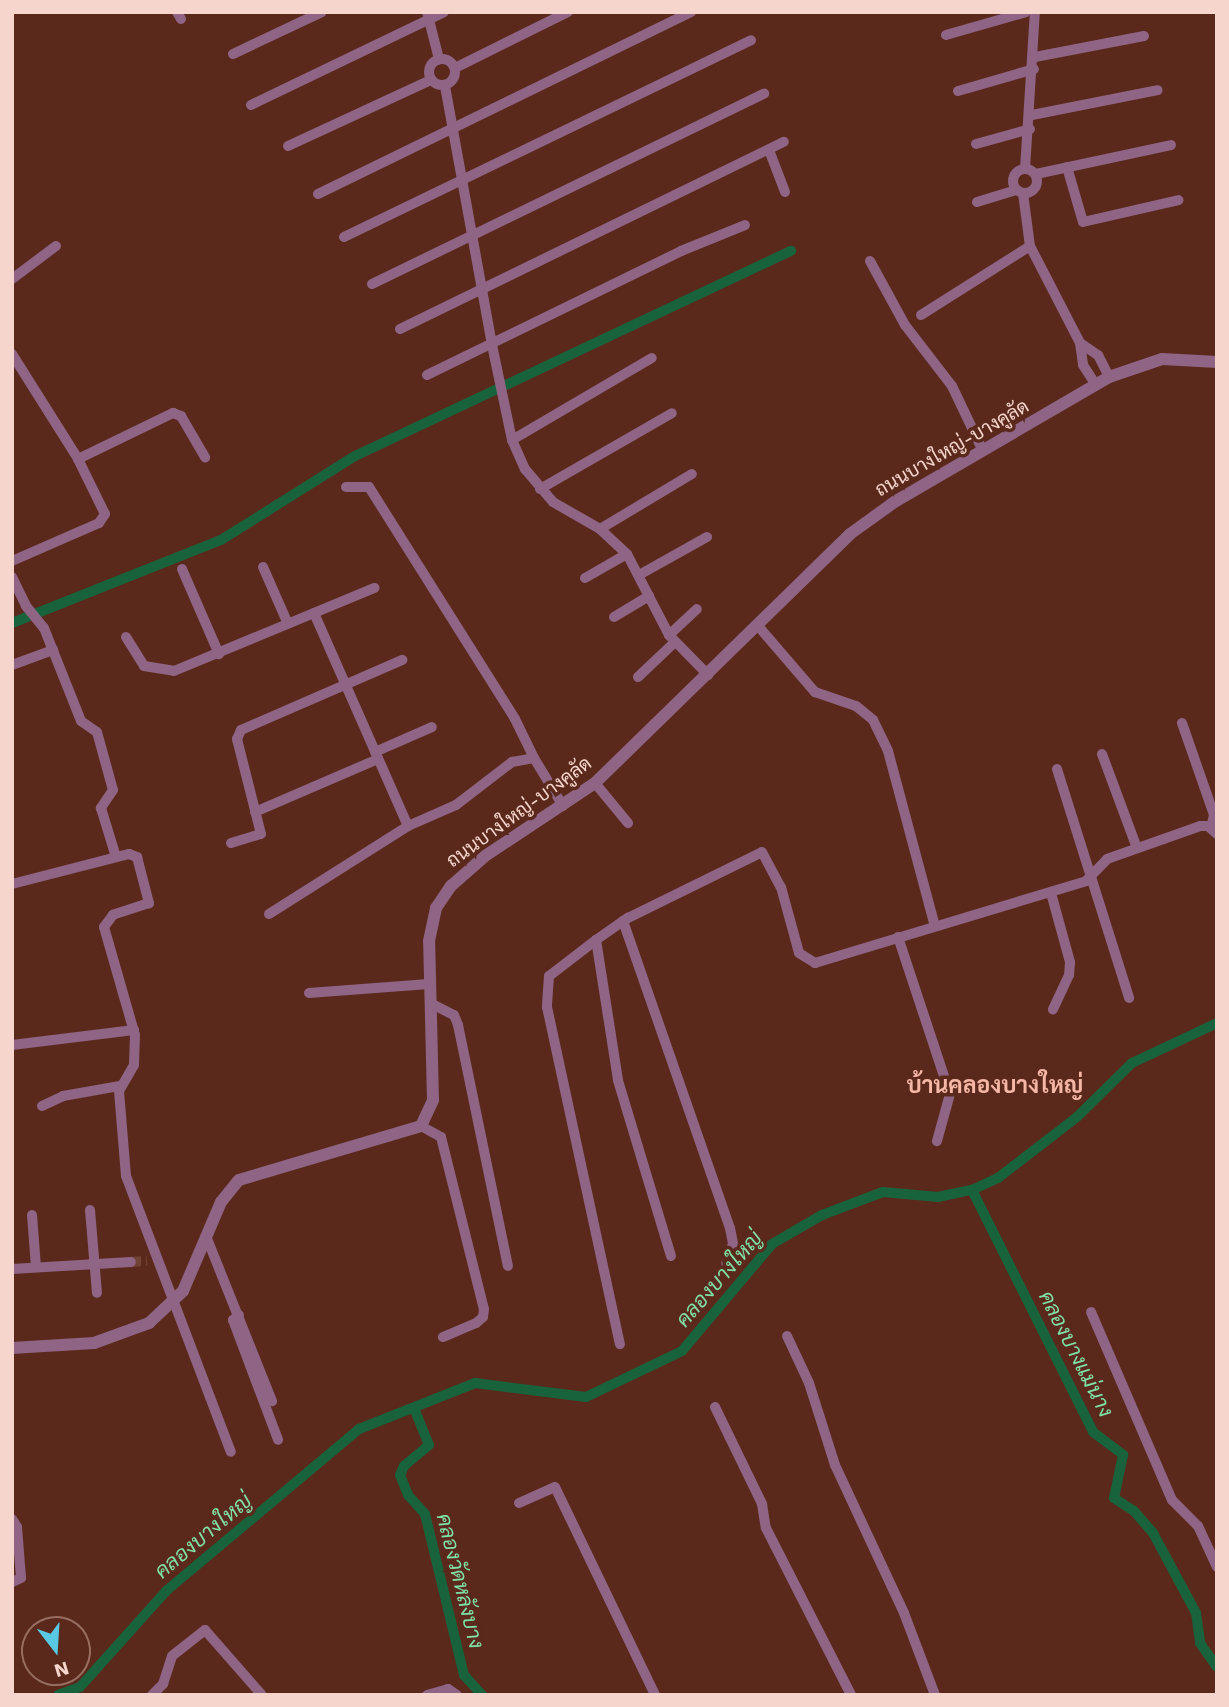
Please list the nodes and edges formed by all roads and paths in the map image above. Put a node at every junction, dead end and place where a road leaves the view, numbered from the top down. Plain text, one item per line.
1 (322, 12) edge
2 (444, 12) edge
3 (568, 12) edge
4 (691, 12) edge
5 (1026, 12) edge
6 (1035, 12) edge
7 (428, 16) edge
8 (946, 35) dead end
9 (1144, 36) dead end
10 (751, 40) dead end
11 (233, 54) dead end
12 (1035, 57) junction
13 (439, 59) junction
14 (454, 68) junction
15 (1034, 69) junction
16 (431, 80) junction
17 (445, 86) junction
18 (1158, 90) dead end
19 (958, 91) dead end
20 (764, 94) dead end
21 (251, 105) dead end
22 (1031, 115) junction
23 (453, 128) junction
24 (1030, 129) junction
25 (784, 142) dead end
26 (976, 144) dead end
27 (1171, 145) dead end
28 (288, 146) dead end
29 (769, 150) junction
30 (1067, 167) junction
31 (1025, 169) junction
32 (1036, 174) junction
33 (464, 181) junction
34 (785, 192) dead end
35 (1020, 192) junction
36 (318, 194) dead end
37 (1179, 200) dead end
38 (978, 202) dead end
39 (746, 225) dead end
40 (474, 234) junction
41 (344, 237) dead end
42 (56, 246) dead end
43 (1030, 246) junction
44 (870, 261) dead end
45 (12, 279) edge
46 (372, 284) dead end
47 (483, 290) junction
48 (921, 315) dead end
49 (400, 329) dead end
50 (1080, 343) junction
51 (492, 345) junction
52 (652, 358) dead end
53 (13, 359) edge
54 (1217, 362) edge
55 (427, 375) dead end
56 (1109, 377) junction
57 (1096, 385) junction
58 (672, 413) dead end
59 (512, 440) junction
60 (983, 450) junction
61 (205, 457) dead end
62 (78, 459) junction
63 (692, 474) dead end
64 (346, 487) dead end
65 (540, 489) junction
66 (600, 529) junction
67 (707, 537) dead end
68 (627, 554) junction
69 (12, 561) edge
70 (263, 567) dead end
71 (182, 569) dead end
72 (639, 575) junction
73 (12, 578) edge
74 (585, 578) dead end
75 (374, 589) dead end
76 (649, 596) junction
77 (697, 609) dead end
78 (314, 613) junction
79 (614, 617) dead end
80 (288, 624) junction
81 (759, 627) junction
82 (126, 637) dead end
83 (672, 638) junction
84 (53, 650) junction
85 (219, 654) junction
86 (402, 660) dead end
87 (12, 664) edge
88 (708, 675) junction
89 (638, 677) dead end
90 (345, 684) junction
91 (1182, 723) dead end
92 (432, 727) dead end
93 (1102, 754) dead end
94 (376, 756) junction
95 (534, 758) junction
96 (1057, 768) dead end
97 (595, 783) junction
98 (563, 806) junction
99 (255, 812) junction
100 (628, 823) dead end
101 (408, 826) junction
102 (1214, 831) edge
103 (231, 843) dead end
104 (1137, 848) junction
105 (116, 857) junction
106 (1091, 876) junction
107 (12, 884) edge
108 (1051, 893) junction
109 (269, 914) dead end
110 (623, 921) junction
111 (935, 926) junction
112 (898, 937) junction
113 (596, 940) junction
114 (429, 984) junction
115 (309, 993) dead end
116 (1129, 998) dead end
117 (430, 1003) junction
118 (1054, 1009) dead end
119 (134, 1030) junction
120 (12, 1045) edge
121 (120, 1086) junction
122 (42, 1106) dead end
123 (421, 1126) junction
124 (937, 1141) dead end
125 (90, 1210) dead end
126 (32, 1215) dead end
127 (206, 1236) junction
128 (671, 1256) dead end
129 (131, 1262) tunnel mouth
130 (726, 1263) dead end
131 (95, 1264) junction
132 (508, 1266) dead end
133 (36, 1267) junction
134 (12, 1269) edge
135 (97, 1293) dead end
136 (173, 1303) junction
137 (1091, 1312) dead end
138 (239, 1315) junction
139 (787, 1336) dead end
140 (443, 1337) dead end
141 (620, 1344) dead end
142 (12, 1348) edge
143 (272, 1401) dead end
144 (715, 1407) dead end
145 (278, 1440) dead end
146 (231, 1452) dead end
147 (519, 1503) dead end
148 (12, 1519) edge
149 (1217, 1567) edge
150 (12, 1582) edge
151 (152, 1695) edge
152 (262, 1695) edge
153 (427, 1695) edge
154 (457, 1695) edge
155 (655, 1695) edge
156 (851, 1695) edge
157 (935, 1695) edge

1 - 11 street
2 - 7 street
3 - 14 street
4 - 23 street
5 - 8 street
6 - 12 street
7 - 13 street
7 - 21 street
9 - 12 street
10 - 33 street
12 - 15 street
13 - 14 street
13 - 16 street
14 - 17 street
15 - 19 street
15 - 22 street
16 - 17 street
16 - 28 street
17 - 23 street
18 - 22 street
20 - 40 street
22 - 24 street
23 - 33 street
23 - 36 street
24 - 26 street
24 - 31 street
25 - 29 street
27 - 30 street
29 - 34 street
29 - 47 street
30 - 32 street
30 - 37 street
31 - 32 street
31 - 35 street
32 - 35 street
33 - 40 street
33 - 41 street
35 - 38 street
35 - 43 street
39 - 51 street
40 - 46 street
40 - 47 street
42 - 45 street
43 - 48 street
43 - 50 street
44 - 60 street
47 - 49 street
47 - 51 street
50 - 56 street
50 - 57 street
51 - 55 street
51 - 59 street
52 - 59 street
53 - 62 street
54 - 56 street, ถนนบางใหญ่-บางคูลัด
56 - 57 street, ถนนบางใหญ่-บางคูลัด
57 - 60 street, ถนนบางใหญ่-บางคูลัด
58 - 65 street
59 - 65 street
60 - 81 street, ถนนบางใหญ่-บางคูลัด
61 - 62 street
62 - 69 street
63 - 66 street
64 - 95 street
65 - 66 street
66 - 68 street
67 - 72 street
68 - 72 street
68 - 74 street
70 - 80 street
71 - 85 street
72 - 76 street
73 - 84 street
75 - 78 street
76 - 79 street
76 - 83 street
77 - 83 street
78 - 80 street
78 - 90 street
80 - 85 street
81 - 88 street, ถนนบางใหญ่-บางคูลัด
81 - 111 street
82 - 85 street
83 - 88 street
83 - 89 street
84 - 87 street
84 - 105 street
86 - 90 street
88 - 97 street, ถนนบางใหญ่-บางคูลัด
90 - 94 street
90 - 99 street
91 - 102 street
92 - 94 street
93 - 104 street
94 - 99 street
94 - 101 street
95 - 98 street
95 - 101 street
96 - 106 street
97 - 98 street, ถนนบางใหญ่-บางคูลัด
97 - 100 street
98 - 114 street, ถนนบางใหญ่-บางคูลัด
99 - 103 street
101 - 109 street
102 - 104 street
104 - 106 street
105 - 107 street
105 - 119 street
106 - 108 street
106 - 116 street
108 - 111 street
108 - 118 street
110 - 112 street
110 - 113 street
110 - 130 street
111 - 112 street
112 - 124 street
113 - 128 street
113 - 141 street
114 - 115 street
114 - 117 street, ถนนบางใหญ่-บางคูลัด
117 - 123 street, ถนนบางใหญ่-บางคูลัด
117 - 132 street
119 - 120 street
119 - 121 street
121 - 122 street
121 - 136 street
123 - 127 street
123 - 140 street
125 - 131 street
126 - 133 street
127 - 136 street
127 - 138 street
129 - 131 street
131 - 133 street
131 - 135 street
133 - 134 street
136 - 142 street
136 - 146 street
137 - 149 street
138 - 143 street
138 - 145 street
139 - 157 street
144 - 156 street
147 - 155 street
148 - 150 street
151 - 152 street
153 - 154 street

